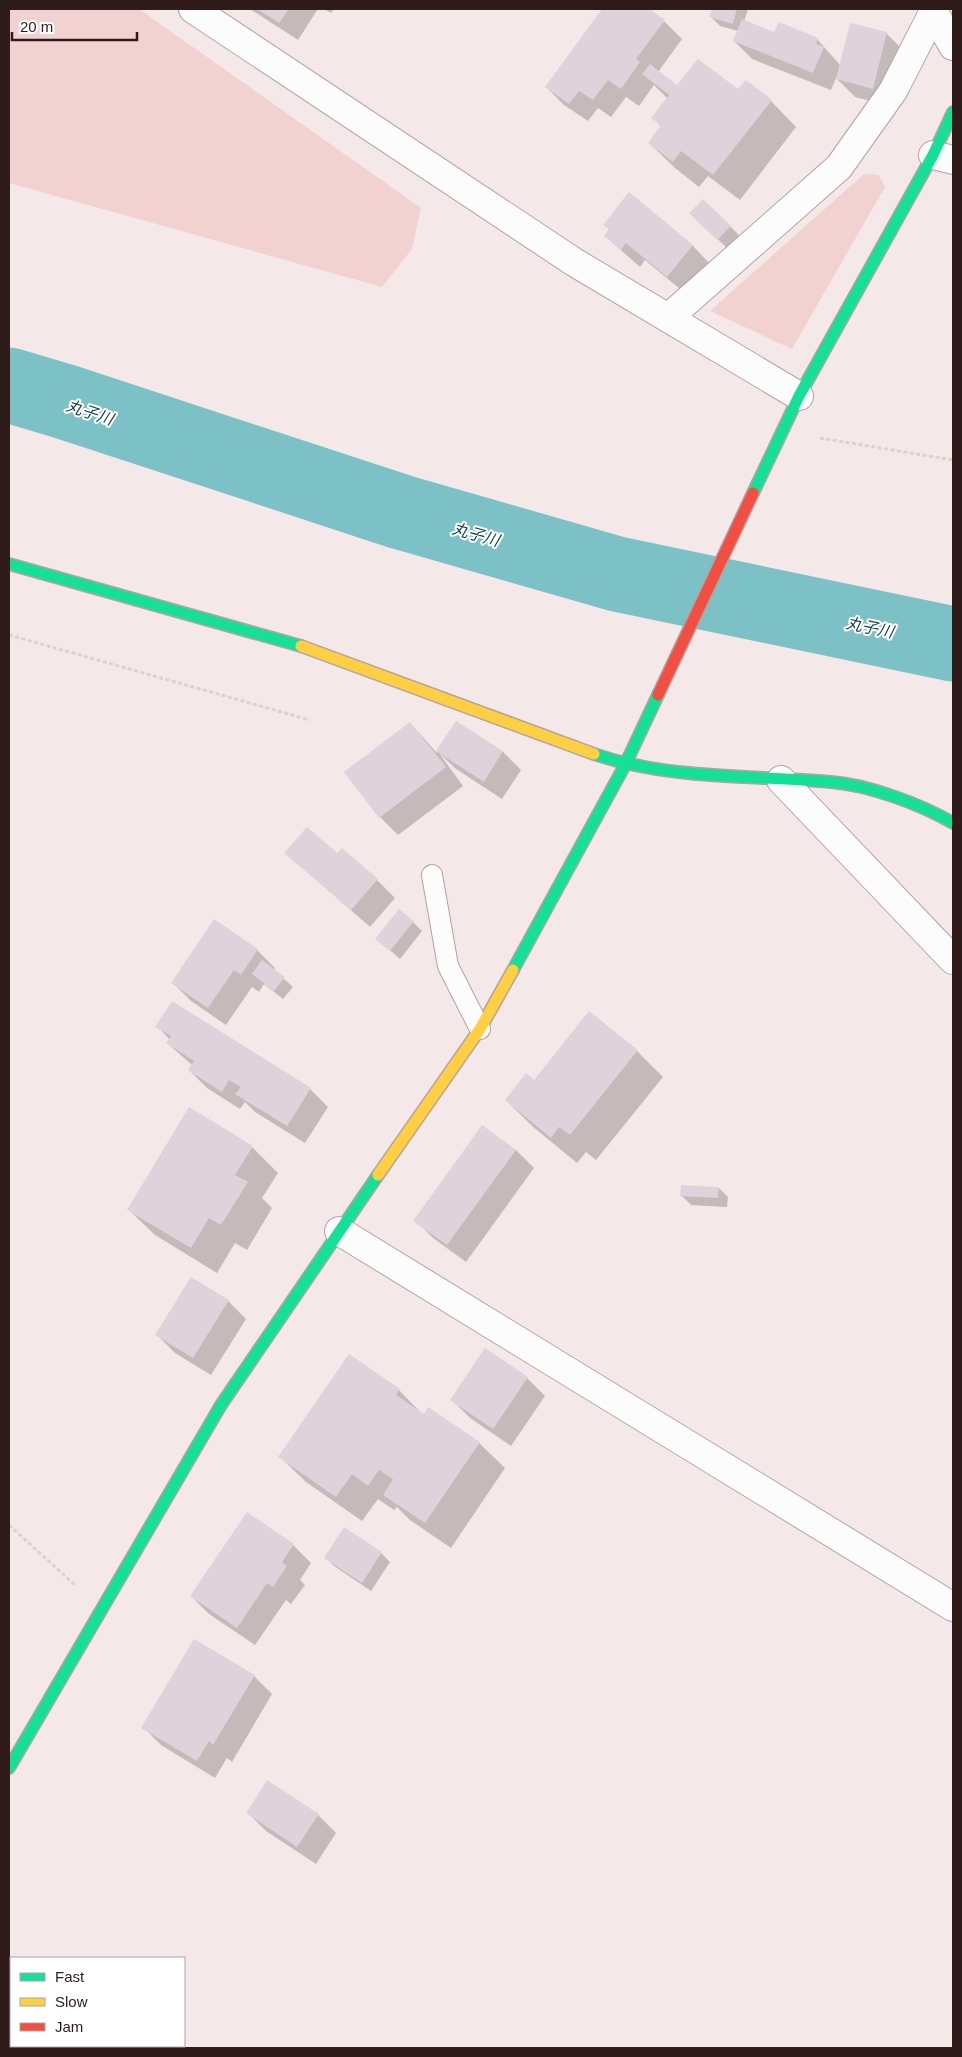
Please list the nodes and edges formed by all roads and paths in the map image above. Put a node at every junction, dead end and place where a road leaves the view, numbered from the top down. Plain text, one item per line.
1 (193, 9) edge
2 (933, 11) edge
3 (953, 46) edge
4 (953, 112) edge
5 (943, 158) edge
6 (668, 318) junction
7 (799, 396) junction
8 (782, 432) junction
9 (953, 460) edge
10 (9, 564) edge
11 (9, 635) edge
12 (310, 720) dead end
13 (625, 765) junction
14 (781, 780) junction
15 (953, 823) edge
16 (432, 875) dead end
17 (953, 960) edge
18 (480, 1029) junction
19 (339, 1231) junction
20 (9, 1525) edge
21 (953, 1607) edge
22 (102, 1608) junction
23 (9, 1768) edge

1 - 6 street
2 - 3 street
2 - 6 street
4 - 5 street
5 - 7 street
6 - 7 street
7 - 8 street
8 - 9 path
8 - 13 street
10 - 13 street
11 - 12 path
13 - 14 street
13 - 18 street
14 - 15 street
14 - 17 street
16 - 18 lane
18 - 19 street
19 - 21 street
19 - 22 street
20 - 22 path
22 - 23 street

